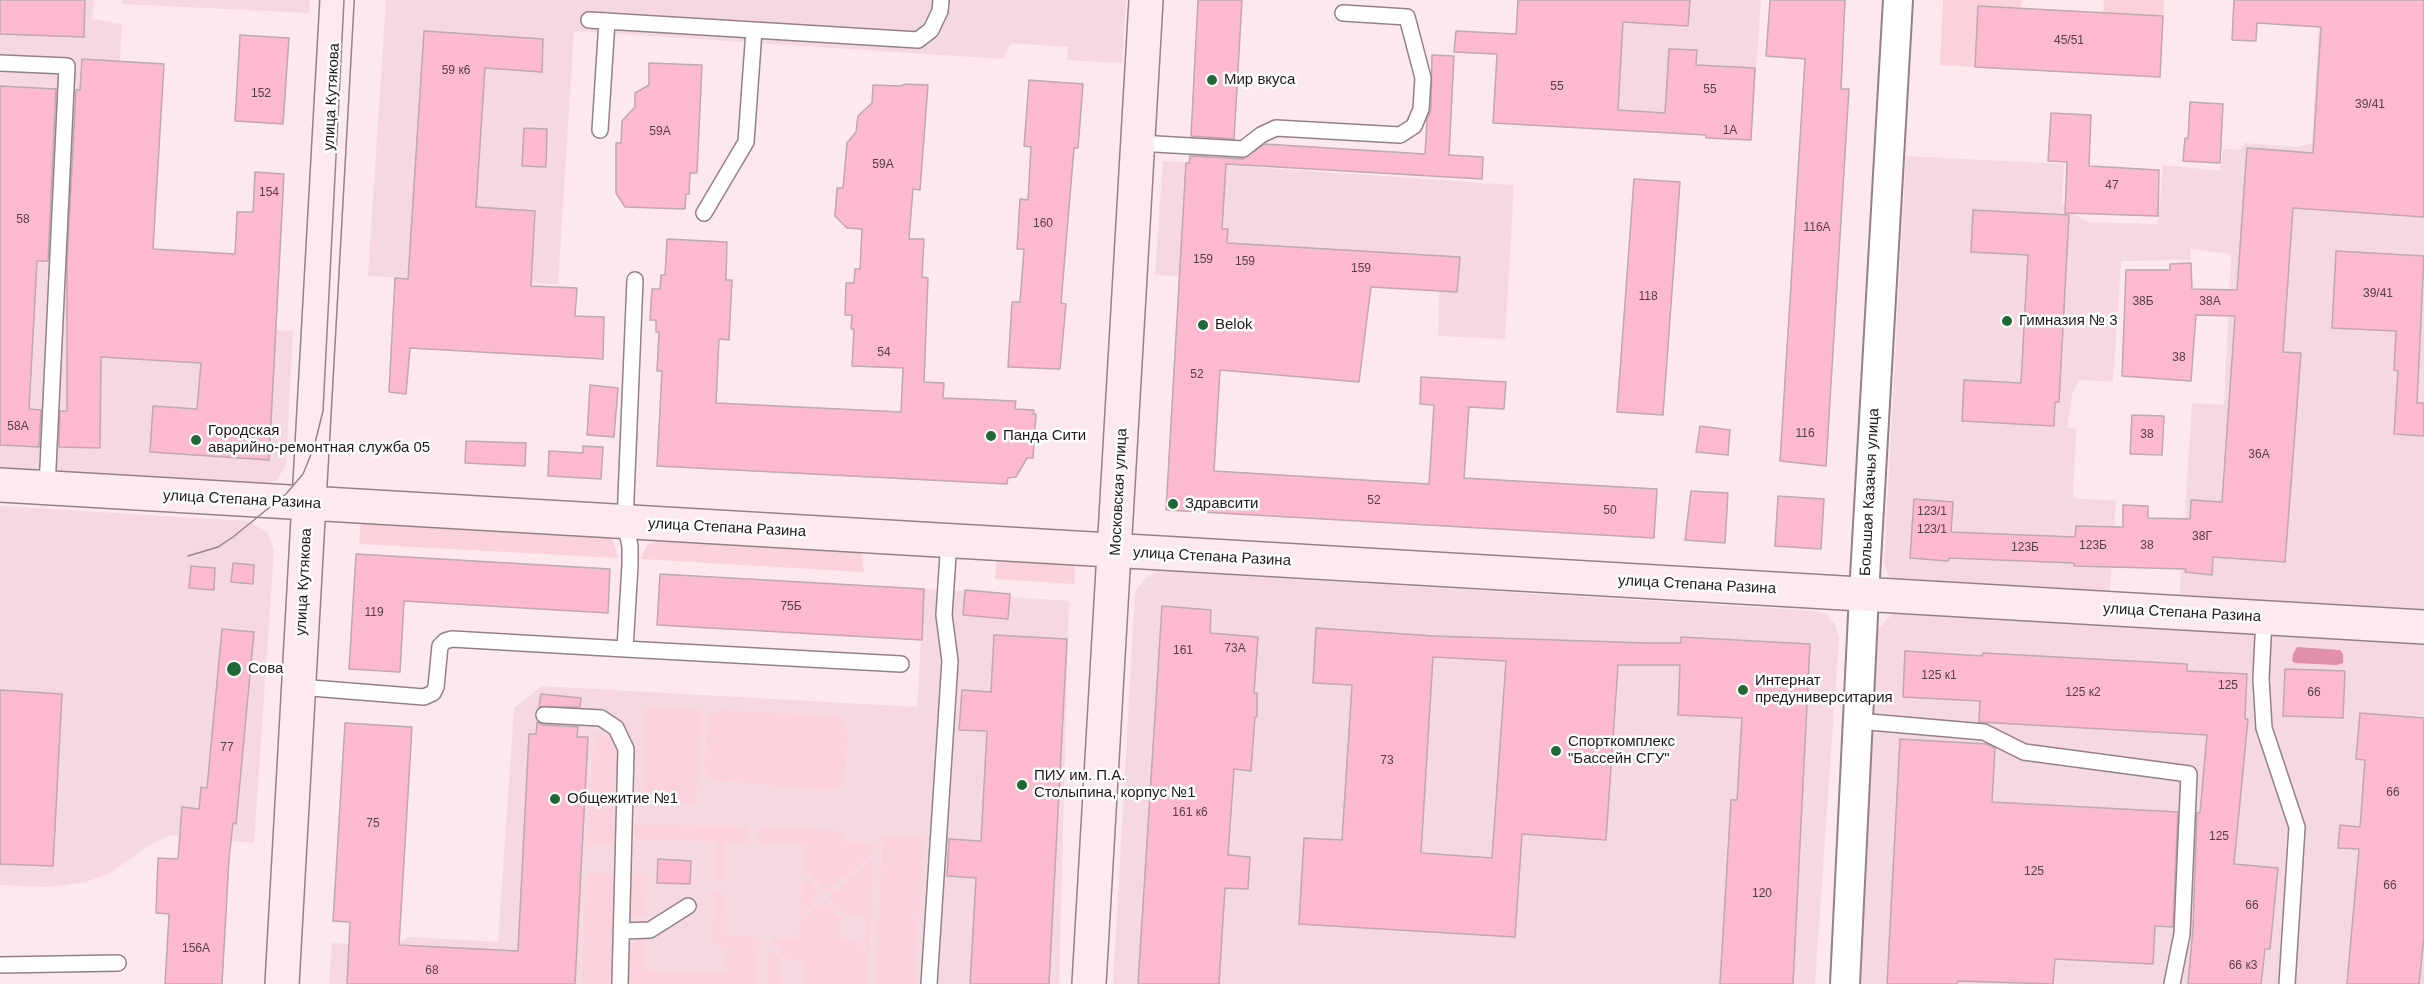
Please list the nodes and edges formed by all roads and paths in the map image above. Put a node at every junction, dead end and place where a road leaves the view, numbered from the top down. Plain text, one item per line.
1 (337, 0) edge
2 (941, 0) edge
3 (1146, 0) edge
4 (1898, 0) edge
5 (1343, 13) dead end
6 (589, 20) dead end
7 (607, 21) junction
8 (754, 30) junction
9 (0, 63) edge
10 (600, 130) dead end
11 (1138, 143) junction
12 (704, 213) dead end
13 (635, 280) dead end
14 (0, 485) edge
15 (47, 488) junction
16 (308, 503) junction
17 (625, 522) junction
18 (949, 541) junction
19 (1115, 551) junction
20 (1864, 594) junction
21 (2264, 618) junction
22 (2424, 627) edge
23 (625, 650) junction
24 (901, 664) dead end
25 (299, 687) junction
26 (544, 715) dead end
27 (1858, 721) junction
28 (688, 906) dead end
29 (623, 931) junction
30 (118, 963) dead end
31 (0, 965) edge
32 (282, 984) edge
33 (620, 984) edge
34 (929, 984) edge
35 (1089, 984) edge
36 (1845, 984) edge
37 (2172, 984) edge
38 (2287, 984) edge

1 - 16 street, улица Кутякова
2 - 8 lane
3 - 11 street, Московская улица
4 - 20 street, Большая Казачья улица
5 - 11 lane
6 - 7 lane
7 - 8 lane
7 - 10 lane
8 - 12 lane
9 - 15 lane
11 - 19 street, Московская улица
13 - 17 lane
14 - 15 street, улица Степана Разина
15 - 16 street, улица Степана Разина
16 - 17 street, улица Степана Разина
16 - 25 street, улица Кутякова
17 - 18 street, улица Степана Разина
17 - 23 lane
18 - 19 street, улица Степана Разина
18 - 34 lane
19 - 20 street, улица Степана Разина
19 - 35 street, Московская улица
20 - 21 street, улица Степана Разина
20 - 27 street, Большая Казачья улица
21 - 22 street, улица Степана Разина
21 - 38 lane
23 - 24 lane
23 - 25 lane
25 - 32 street, улица Кутякова
26 - 29 lane
27 - 36 street, Большая Казачья улица
27 - 37 lane
28 - 29 lane
29 - 33 lane
30 - 31 lane

